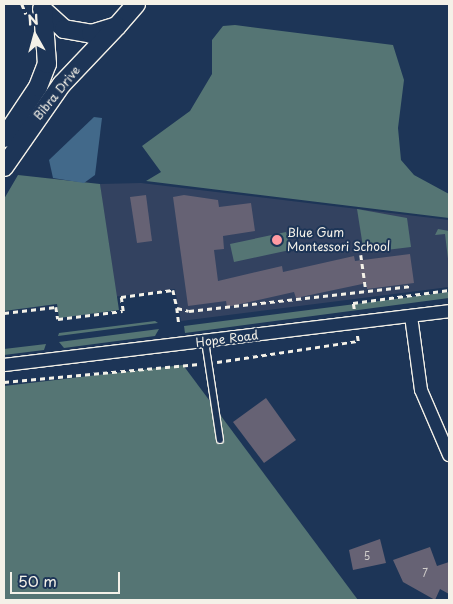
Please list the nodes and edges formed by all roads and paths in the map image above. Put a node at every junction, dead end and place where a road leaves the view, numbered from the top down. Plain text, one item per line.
1 (22, 4) edge
2 (136, 4) edge
3 (42, 7) edge
4 (28, 20) dead end
5 (117, 26) junction
6 (4, 138) edge
7 (4, 167) edge
8 (361, 255) dead end
9 (412, 286) dead end
10 (449, 290) edge
11 (366, 292) junction
12 (353, 303) dead end
13 (177, 308) junction
14 (449, 311) edge
15 (4, 313) edge
16 (412, 316) junction
17 (179, 324) dead end
18 (205, 341) junction
19 (358, 341) dead end
20 (209, 364) junction
21 (4, 365) edge
22 (4, 382) edge
23 (220, 440) dead end
24 (449, 455) edge

1 - 4 path
2 - 5 street, Bibra Drive
3 - 5 street
3 - 6 street, Bibra Drive
5 - 7 street, Bibra Drive
8 - 11 path
9 - 11 path
10 - 12 path
11 - 13 path
13 - 15 path
13 - 17 path
14 - 16 street, Hope Road
16 - 18 street, Hope Road
16 - 24 street
18 - 20 lane
18 - 21 street, Hope Road
19 - 20 path
20 - 22 path
20 - 23 lane

